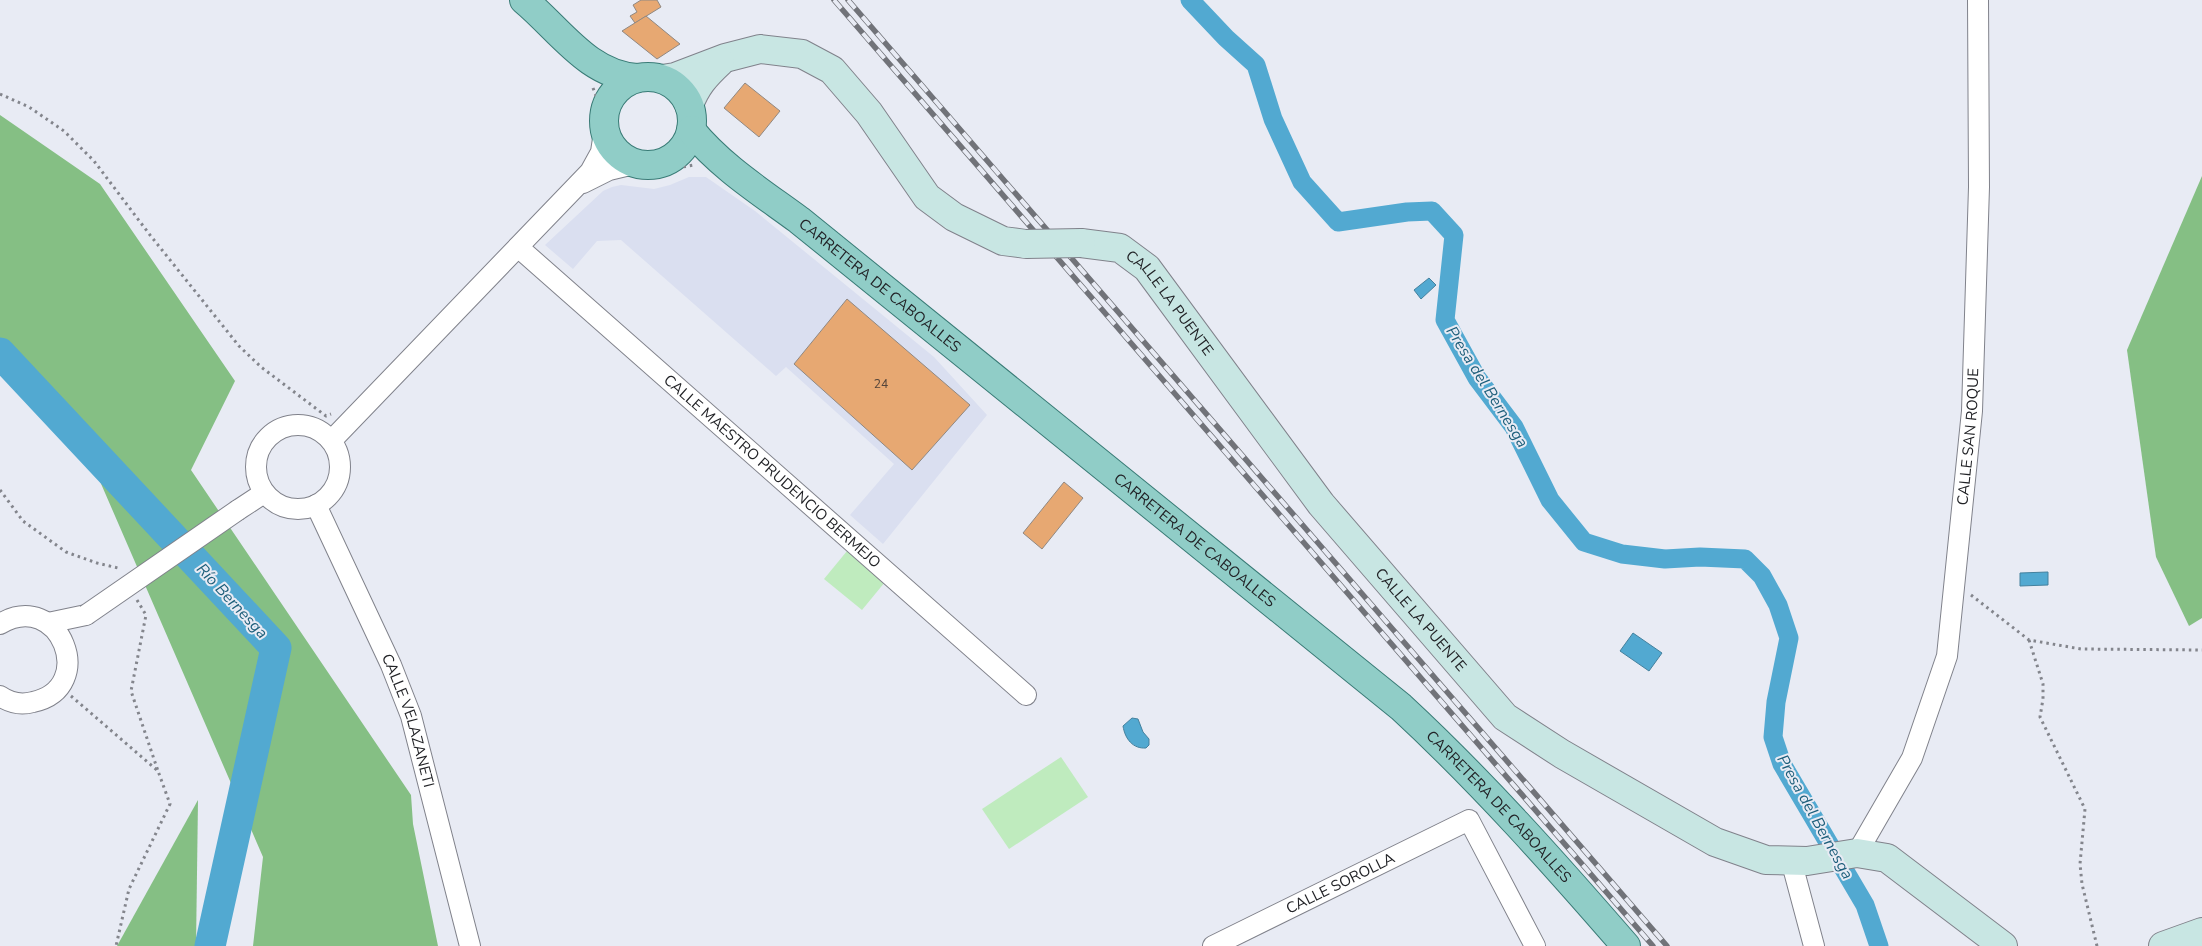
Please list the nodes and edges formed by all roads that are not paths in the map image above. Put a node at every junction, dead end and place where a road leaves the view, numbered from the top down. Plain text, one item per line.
1 (524, 0) edge
2 (1978, 0) edge
3 (658, 98) junction
4 (603, 140) junction
5 (675, 162) junction
6 (626, 165) junction
7 (731, 171) junction
8 (577, 186) junction
9 (518, 247) junction
10 (332, 440) junction
11 (264, 493) junction
12 (316, 505) junction
13 (86, 615) junction
14 (0, 624) edge
15 (48, 624) junction
16 (66, 648) junction
17 (1026, 694) dead end
18 (1, 698) edge
19 (1852, 854) junction
20 (1791, 860) junction
21 (2202, 932) edge
22 (470, 946) edge
23 (1213, 946) edge
24 (1534, 946) edge
25 (1626, 946) edge
26 (1814, 946) edge
27 (2003, 946) edge
28 (2163, 946) edge

1 - 3 main road, CARRETERA DE CABOALLES
2 - 19 street, CALLE SAN ROQUE
3 - 4 main road
3 - 5 main road
3 - 7 main road, CARRETERA DE CABOALLES
3 - 20 street, CALLE LA PUENTE, bridge
4 - 6 main road
4 - 8 street
5 - 6 main road, CARRETERA DE CABOALLES
5 - 7 main road, CARRETERA DE CABOALLES
6 - 8 street
7 - 25 main road, CARRETERA DE CABOALLES
8 - 9 street
9 - 10 street
9 - 17 street, CALLE MAESTRO PRUDENCIO BERMEJO
10 - 11 street
10 - 12 street
11 - 12 street
11 - 13 street, bridge
12 - 22 street, CALLE VELAZANETI
13 - 15 street
13 - 16 street
14 - 15 street
15 - 16 street
16 - 18 street
19 - 20 street, CALLE LA PUENTE
19 - 27 street
20 - 26 street
21 - 28 street
23 - 24 street, CALLE SOROLLA

